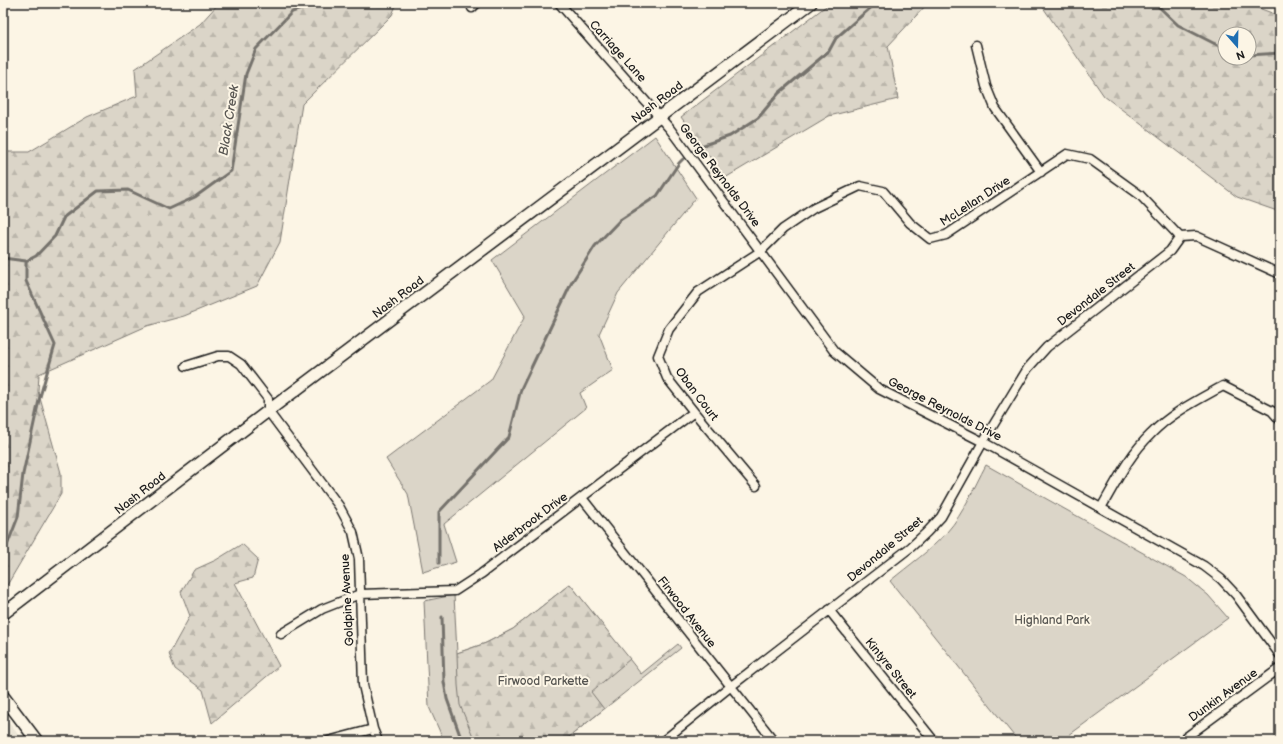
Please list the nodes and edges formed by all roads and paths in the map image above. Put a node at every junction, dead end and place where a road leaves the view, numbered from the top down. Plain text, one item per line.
1 (559, 3) edge
2 (811, 3) edge
3 (976, 45) dead end
4 (660, 116) junction
5 (1041, 172) junction
6 (1180, 236) junction
7 (761, 251) junction
8 (1280, 274) edge
9 (186, 366) dead end
10 (268, 411) junction
11 (694, 412) junction
12 (1280, 420) edge
13 (983, 442) junction
14 (756, 486) dead end
15 (582, 498) junction
16 (1101, 508) junction
17 (360, 594) junction
18 (829, 610) junction
19 (3, 614) edge
20 (281, 634) dead end
21 (1280, 655) edge
22 (1280, 668) edge
23 (730, 687) junction
24 (3, 696) edge
25 (373, 729) junction
26 (37, 741) edge
27 (328, 741) edge
28 (378, 741) edge
29 (664, 741) edge
30 (774, 741) edge
31 (934, 741) edge
32 (1181, 741) edge

1 - 4 street, Carriage Lane
2 - 4 street, Nash Road
3 - 5 street
4 - 7 street, George Reynolds Drive
4 - 10 street, Nash Road
5 - 6 street, McLellan Drive
5 - 7 street, McLellan Drive
6 - 8 street
6 - 13 street, Devondale Street
7 - 11 street, Oban Court
7 - 13 street, George Reynolds Drive
9 - 10 street
10 - 17 street, Goldpine Avenue
10 - 19 street, Nash Road
11 - 14 street, Oban Court
11 - 15 street, Alderbrook Drive
12 - 16 street
13 - 16 street, George Reynolds Drive
13 - 18 street, Devondale Street
15 - 17 street, Alderbrook Drive
15 - 23 street, Firwood Avenue
16 - 21 street, George Reynolds Drive
17 - 20 street, Alderbrook Drive
17 - 25 street, Goldpine Avenue
18 - 23 street, Devondale Street
18 - 31 street, Kintyre Street
22 - 32 street, Dunkin Avenue
23 - 29 street, Devondale Street
23 - 30 street, Firwood Avenue
24 - 26 street
25 - 27 street
25 - 28 street, Goldpine Avenue

